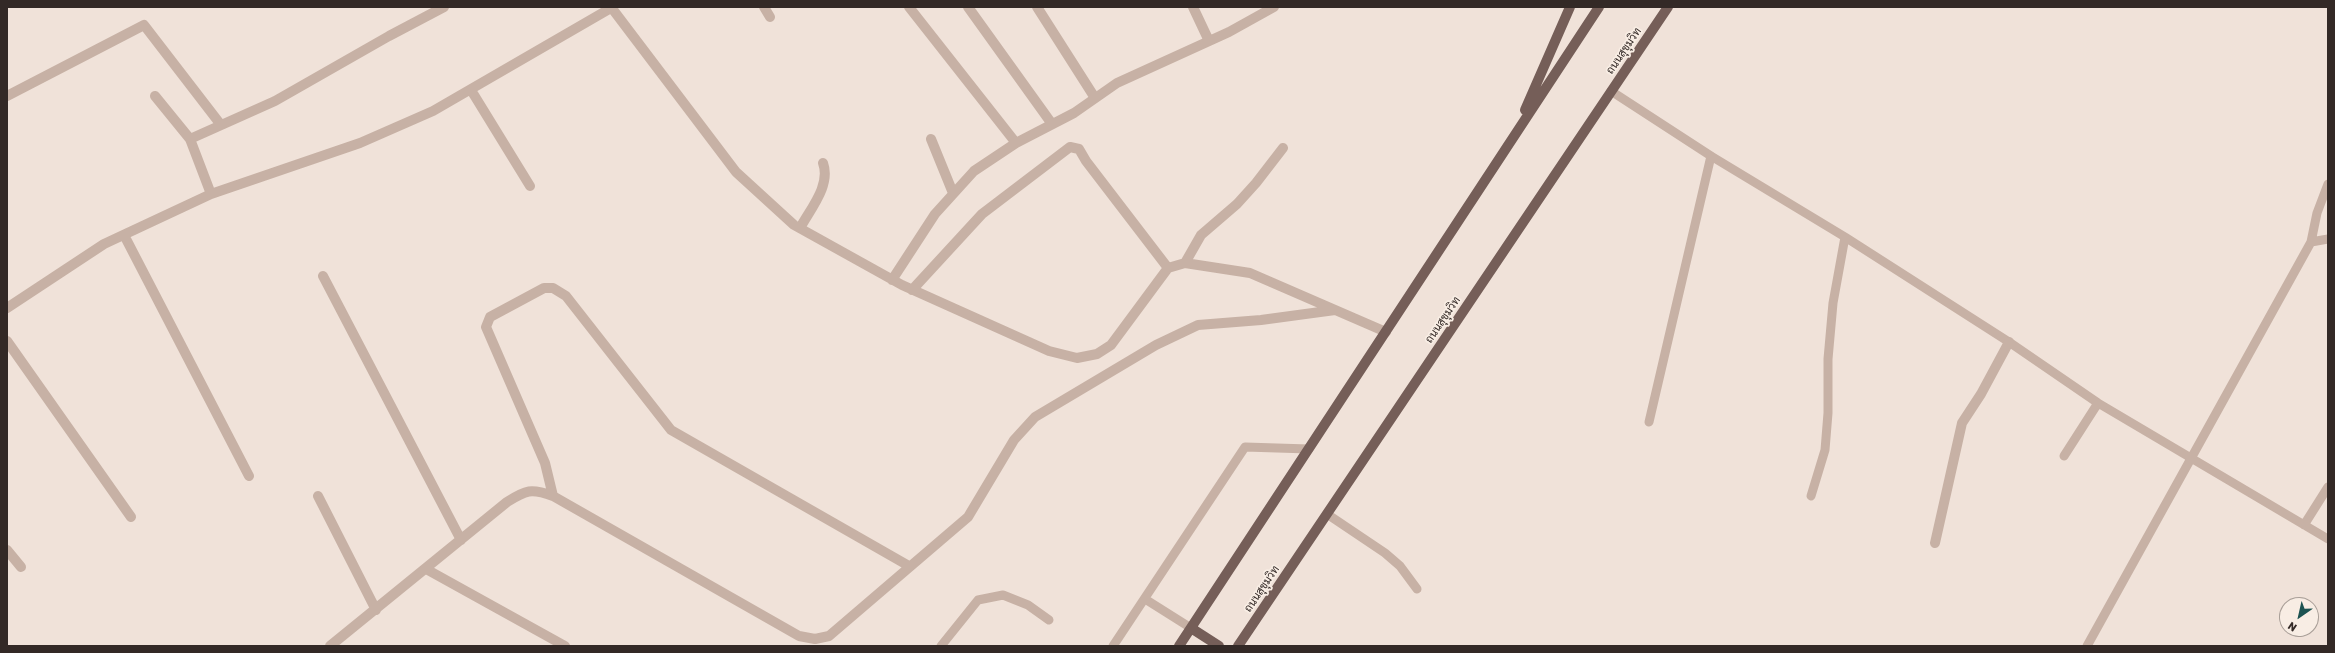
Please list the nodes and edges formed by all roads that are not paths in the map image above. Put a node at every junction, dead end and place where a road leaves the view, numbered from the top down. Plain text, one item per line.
1 (444, 7) edge
2 (764, 7) edge
3 (909, 7) edge
4 (968, 7) edge
5 (1037, 7) edge
6 (1193, 7) edge
7 (1274, 7) edge
8 (1570, 7) edge
9 (1599, 7) edge
10 (1668, 7) edge
11 (611, 8) edge
12 (770, 16) dead end
13 (1209, 41) junction
14 (471, 90) junction
15 (1611, 91) junction
16 (7, 96) edge
17 (155, 96) dead end
18 (1095, 98) junction
19 (1052, 124) junction
20 (221, 126) junction
21 (1515, 134) junction
22 (190, 139) junction
23 (931, 139) dead end
24 (1016, 143) junction
25 (1283, 148) dead end
26 (1711, 156) junction
27 (823, 163) dead end
28 (2328, 184) edge
29 (530, 186) dead end
30 (953, 193) junction
31 (211, 194) junction
32 (800, 228) junction
33 (124, 235) junction
34 (1845, 236) junction
35 (2328, 239) edge
36 (2311, 242) junction
37 (1185, 263) junction
38 (1168, 268) junction
39 (323, 276) dead end
40 (892, 280) junction
41 (912, 290) junction
42 (7, 308) edge
43 (1335, 310) junction
44 (1386, 332) junction
45 (7, 341) edge
46 (2009, 342) junction
47 (2098, 403) junction
48 (1649, 422) dead end
49 (1309, 450) junction
50 (2064, 456) dead end
51 (2192, 459) junction
52 (249, 476) dead end
53 (2328, 487) edge
54 (318, 496) dead end
55 (553, 496) junction
56 (1811, 496) dead end
57 (1327, 514) junction
58 (131, 517) dead end
59 (2304, 525) junction
60 (2328, 538) edge
61 (461, 540) junction
62 (1935, 543) dead end
63 (7, 550) edge
64 (909, 566) junction
65 (21, 567) dead end
66 (426, 569) junction
67 (1417, 589) dead end
68 (1145, 599) junction
69 (376, 610) junction
70 (1049, 620) dead end
71 (1191, 628) junction
72 (330, 646) edge
73 (565, 646) edge
74 (940, 646) edge
75 (1113, 646) edge
76 (1179, 646) edge
77 (1218, 646) edge
78 (1238, 646) edge
79 (2087, 646) edge

1 - 20 street
2 - 12 street
3 - 24 street
4 - 19 street
5 - 18 street
6 - 13 street
7 - 13 street
8 - 21 main road
9 - 21 main road
10 - 15 main road, ถนนสุขุมวิท
11 - 14 street
11 - 32 street
13 - 18 street
14 - 29 street
14 - 31 street
15 - 26 lane
15 - 57 main road, ถนนสุขุมวิท
16 - 20 street
17 - 22 street
18 - 19 street
19 - 24 street
20 - 22 street
21 - 44 main road
22 - 31 street
23 - 30 street
24 - 30 street
25 - 37 street
26 - 34 lane
26 - 48 lane
27 - 32 street
28 - 36 lane
30 - 40 street
31 - 33 street
32 - 40 street
33 - 42 street
33 - 52 street
34 - 46 lane
34 - 56 lane
35 - 36 lane
36 - 51 lane
37 - 38 street
37 - 43 street
38 - 41 street
38 - 41 street
39 - 61 street
40 - 41 street
43 - 44 street
43 - 64 street
44 - 49 main road
45 - 58 street
46 - 47 lane
46 - 62 street
47 - 50 lane
47 - 51 lane
49 - 68 lane
49 - 71 main road
51 - 59 lane
51 - 79 lane
53 - 59 lane
54 - 69 street
55 - 61 street
55 - 64 street
55 - 64 street
57 - 67 lane
57 - 78 main road, ถนนสุขุมวิท
59 - 60 lane
61 - 66 street
63 - 65 street
66 - 69 street
66 - 73 street
68 - 71 lane
68 - 75 lane
69 - 72 street
70 - 74 lane
71 - 76 main road
71 - 77 main road

